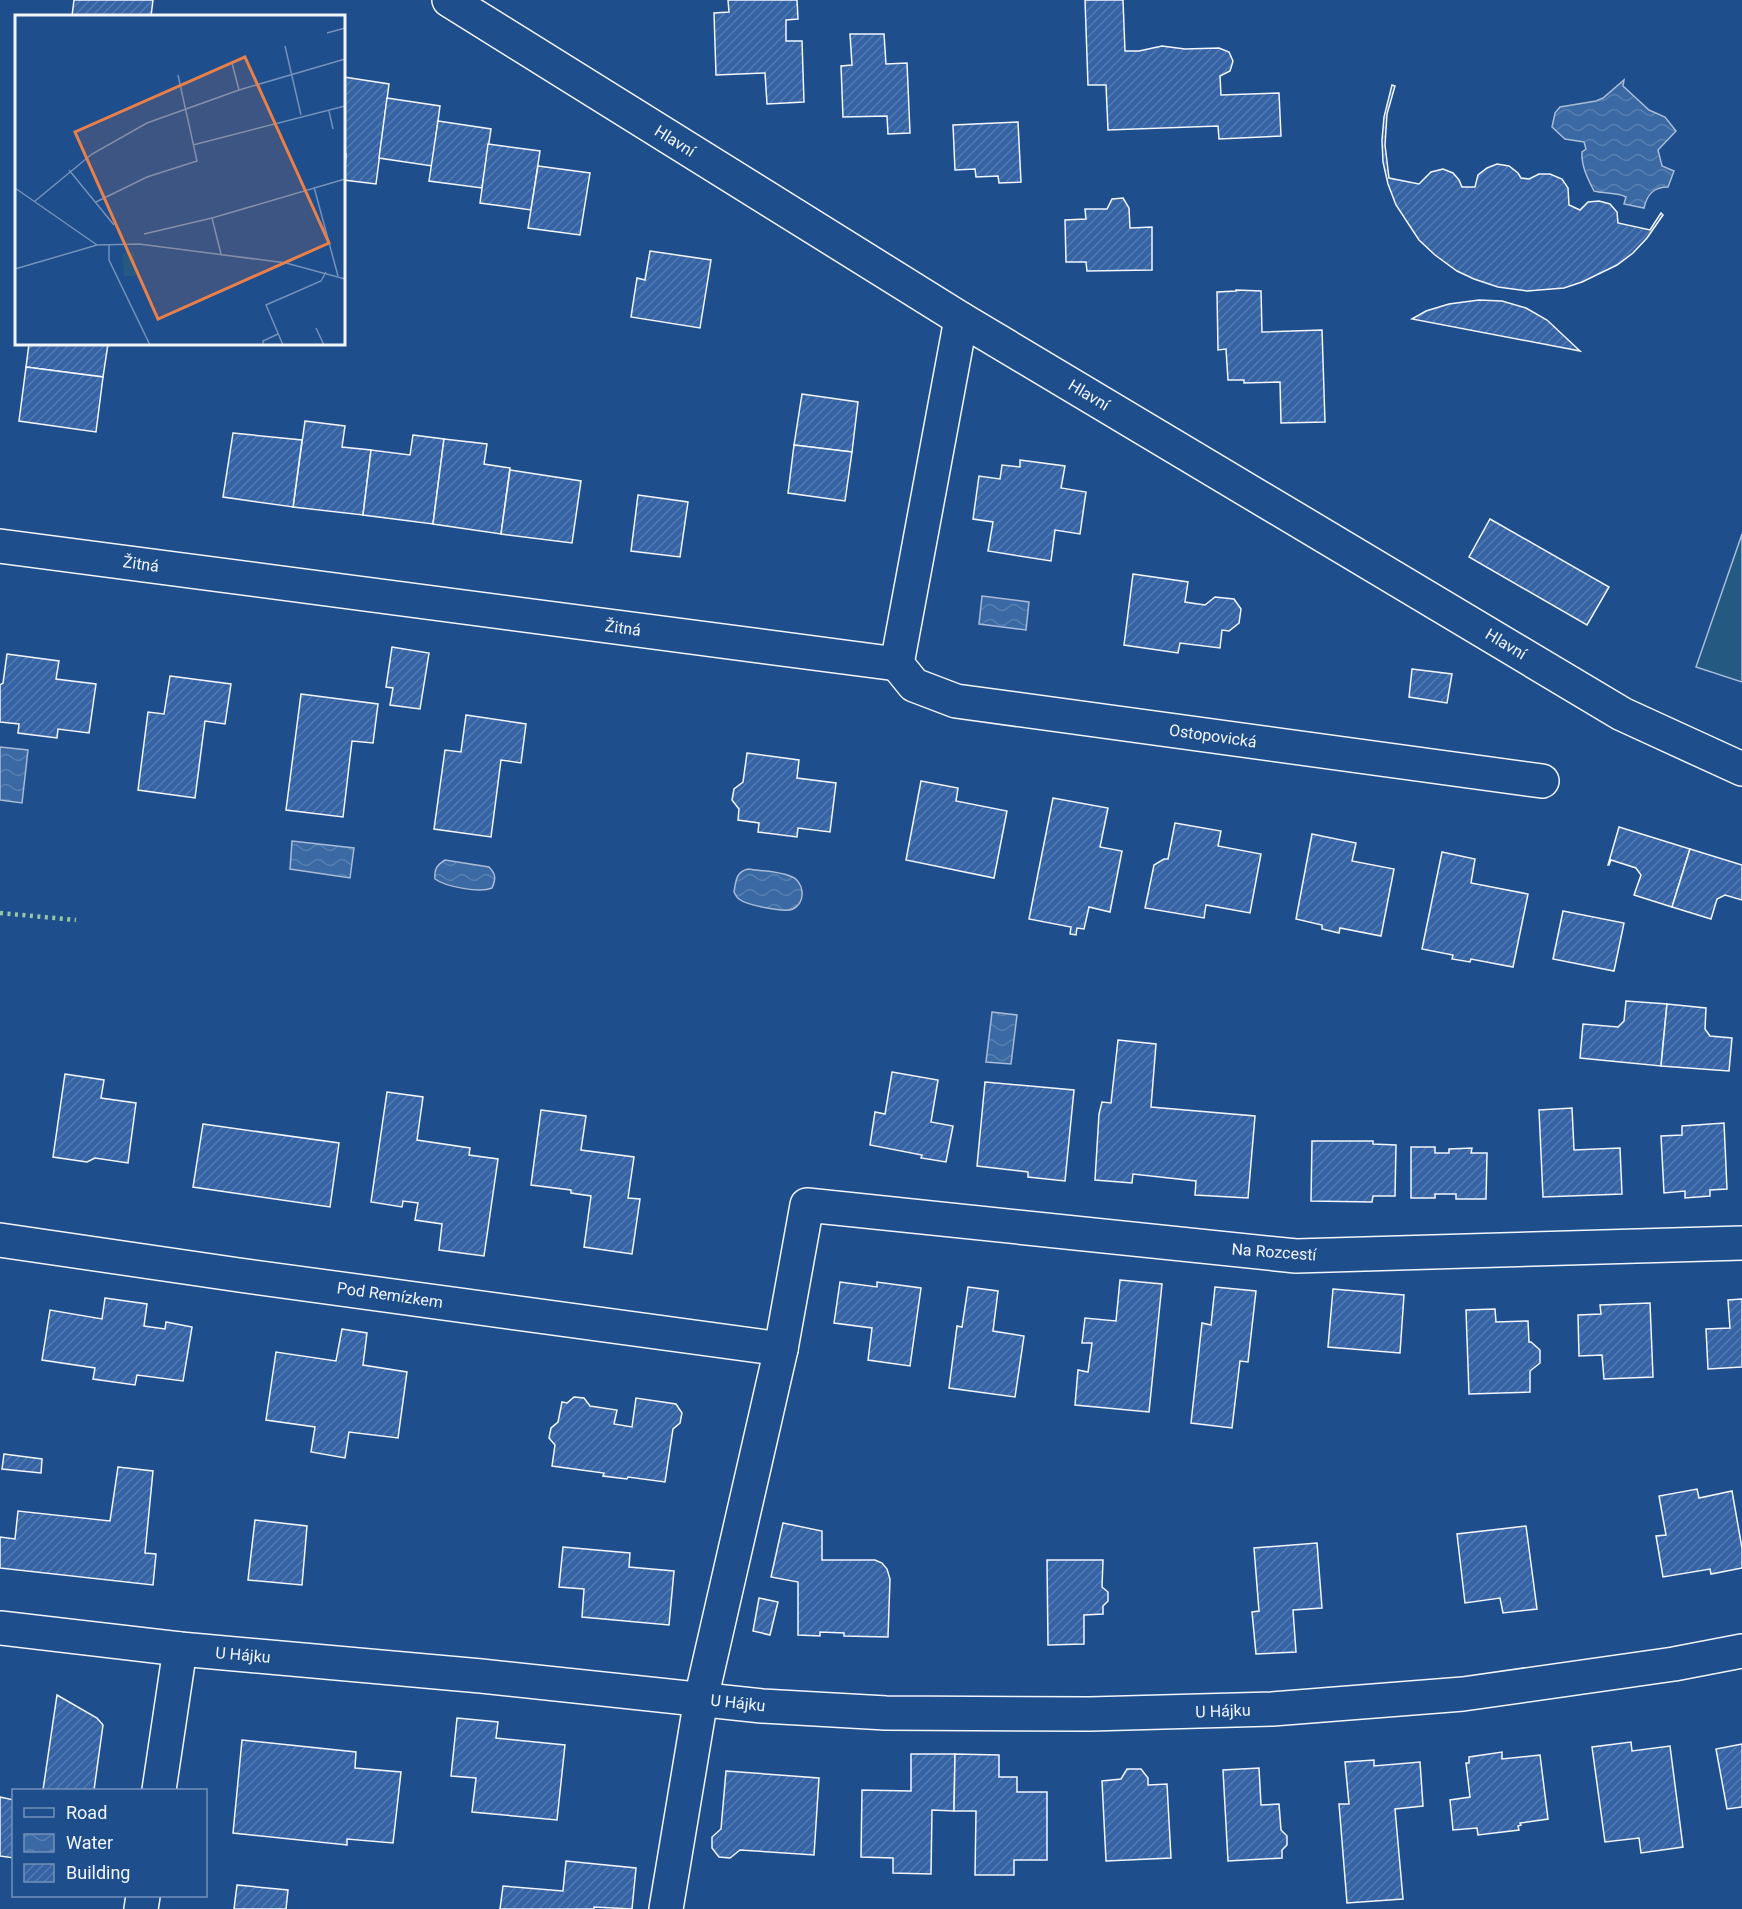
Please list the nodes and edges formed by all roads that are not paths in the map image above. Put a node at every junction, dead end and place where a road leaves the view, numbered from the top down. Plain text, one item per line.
1 (449, 0) edge
2 (961, 319) junction
3 (0, 546) edge
4 (897, 664) junction
5 (1742, 768) edge
6 (1542, 781) dead end
7 (0, 1240) edge
8 (1742, 1243) edge
9 (781, 1349) junction
10 (0, 1628) edge
11 (180, 1649) junction
12 (1742, 1651) edge
13 (701, 1699) junction
14 (159, 1789) edge
15 (666, 1909) edge

1 - 2 street, Hlavní
2 - 4 street
2 - 5 street, Hlavní
3 - 4 street, Žitná
4 - 6 street, Ostopovická
7 - 9 street, Pod Remízkem
8 - 9 street, Na Rozcestí
9 - 13 street
10 - 11 street, U Hájku
11 - 13 street, U Hájku
11 - 14 street
12 - 13 street, U Hájku
13 - 15 street, U Hájku

